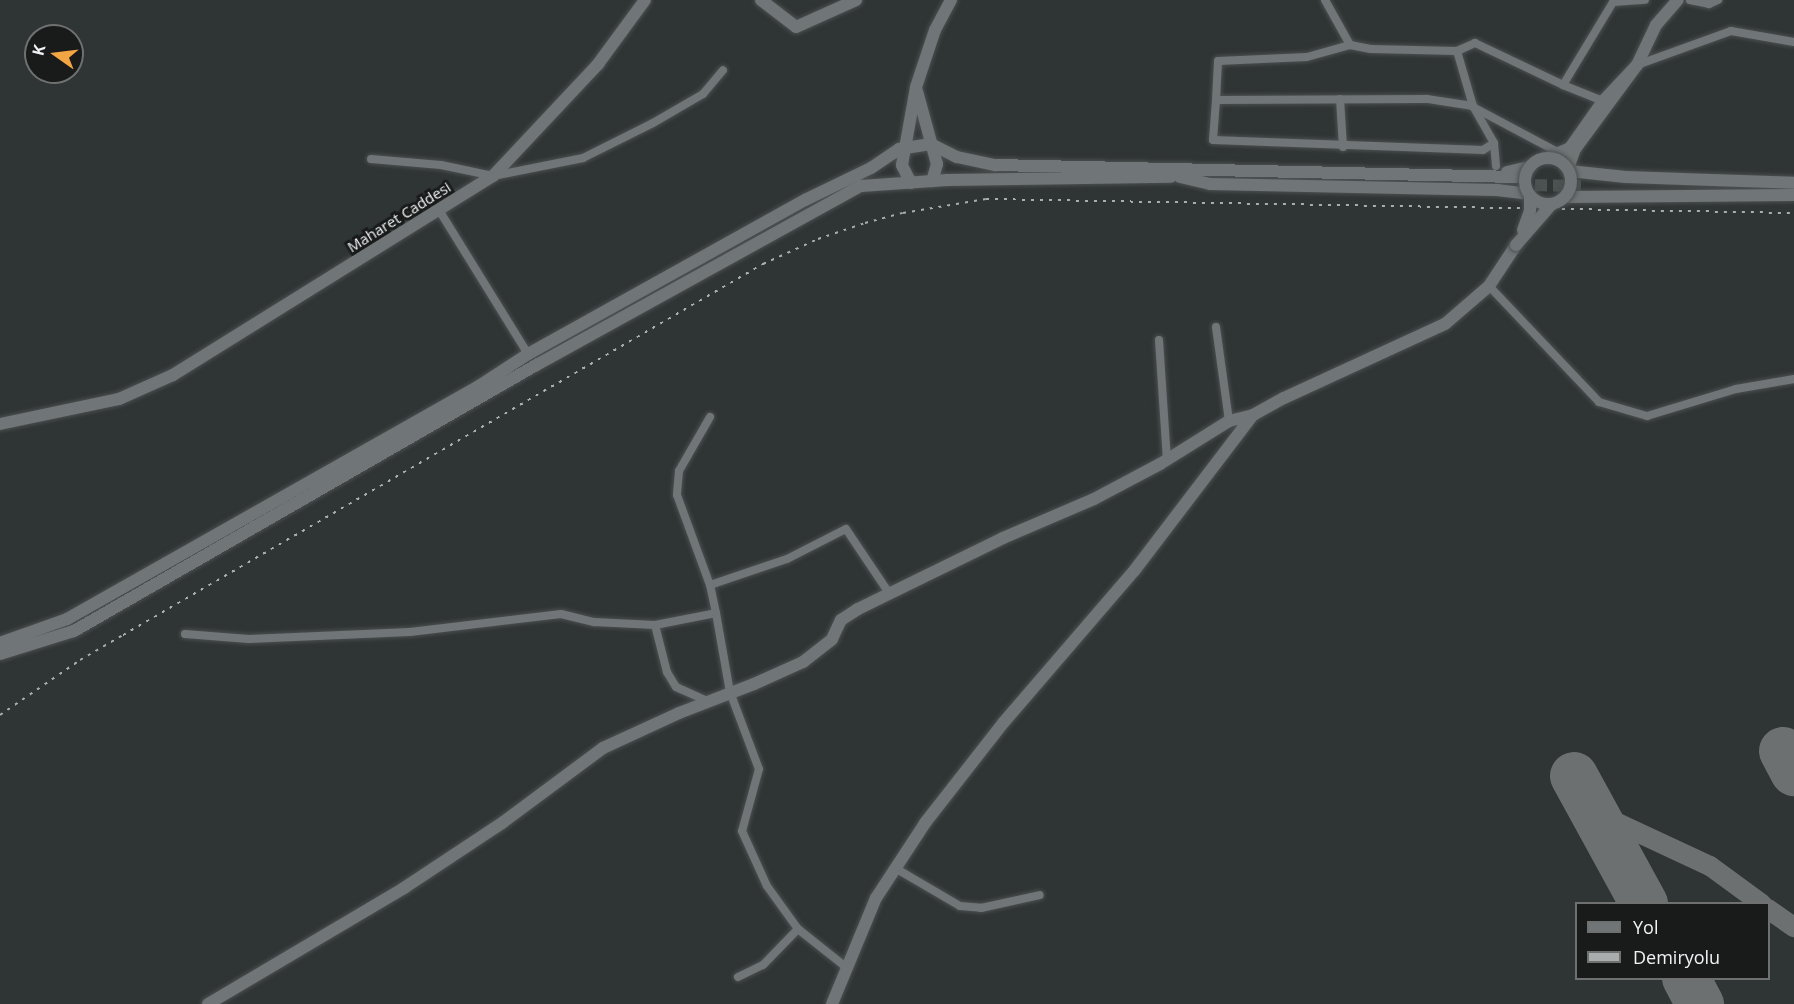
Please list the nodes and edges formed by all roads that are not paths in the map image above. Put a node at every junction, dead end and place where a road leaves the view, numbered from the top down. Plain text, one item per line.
1 (645, 0) edge
2 (761, 0) edge
3 (856, 0) edge
4 (951, 0) edge
5 (1326, 0) edge
6 (1645, 0) edge
7 (1678, 0) edge
8 (1690, 0) edge
9 (1718, 0) edge
10 (1794, 42) edge
11 (1350, 45) junction
12 (1457, 51) junction
13 (1637, 65) junction
14 (723, 70) dead end
15 (1563, 86) junction
16 (916, 87) junction
17 (1340, 99) junction
18 (1216, 100) junction
19 (1603, 101) junction
20 (1473, 106) junction
21 (1596, 116) junction
22 (1494, 143) junction
23 (931, 144) junction
24 (1343, 147) junction
25 (903, 148) junction
26 (1551, 154) junction
27 (371, 159) dead end
28 (1529, 167) junction
29 (1500, 169) junction
30 (1569, 170) junction
31 (1179, 173) junction
32 (494, 176) junction
33 (932, 181) junction
34 (1517, 181) tunnel mouth
35 (911, 183) junction
36 (1794, 183) edge
37 (1794, 194) edge
38 (1529, 195) junction
39 (1565, 197) junction
40 (1551, 205) junction
41 (439, 210) junction
42 (1516, 245) junction
43 (1489, 286) junction
44 (1216, 327) dead end
45 (1159, 340) dead end
46 (528, 354) junction
47 (1794, 379) edge
48 (1253, 416) junction
49 (710, 417) dead end
50 (1229, 421) junction
51 (0, 424) edge
52 (1167, 459) junction
53 (710, 585) junction
54 (889, 592) junction
55 (716, 613) junction
56 (655, 625) junction
57 (185, 634) dead end
58 (0, 643) edge
59 (0, 654) edge
60 (730, 692) junction
61 (707, 701) junction
62 (895, 868) junction
63 (1040, 895) dead end
64 (798, 929) junction
65 (847, 968) junction
66 (738, 978) dead end
67 (208, 1004) edge
68 (832, 1004) edge

1 - 32 main road, Maharet Caddesi
2 - 3 main road
4 - 16 main road
5 - 11 street
6 - 15 street
7 - 13 main road
8 - 9 street
10 - 13 street
11 - 12 street
11 - 18 street
12 - 15 street
12 - 20 street
13 - 19 main road
13 - 21 main road
14 - 32 street
15 - 19 street
16 - 23 main road
16 - 25 main road
17 - 18 street
17 - 20 street
17 - 24 street
18 - 24 street
19 - 21 main road
20 - 22 street
20 - 26 street
21 - 26 main road
21 - 30 main road
22 - 24 street
22 - 29 street
23 - 25 main road
23 - 31 main road
23 - 33 main road
25 - 35 main road
25 - 46 main road
26 - 28 main road, bridge
26 - 30 main road, bridge
27 - 32 street
28 - 29 main road
28 - 38 main road, bridge
29 - 31 main road
30 - 36 main road
30 - 39 main road, bridge
31 - 33 main road
31 - 34 main road
31 - 38 main road
32 - 41 main road, Maharet Caddesi
33 - 35 main road
35 - 59 main road
36 - 37 main road
37 - 39 main road
38 - 40 main road, bridge
38 - 42 main road, bridge
39 - 40 main road, bridge
40 - 42 main road, bridge
41 - 46 street
41 - 51 main road, Maharet Caddesi
42 - 43 main road
43 - 47 street
43 - 48 main road
44 - 50 street
45 - 52 street
46 - 58 main road
48 - 50 main road
48 - 62 main road
49 - 53 street
50 - 52 main road
52 - 54 main road
53 - 54 street
53 - 55 street
54 - 60 main road
55 - 56 street
55 - 60 street
56 - 57 street
56 - 61 street
60 - 61 main road
60 - 64 street
61 - 67 main road
62 - 63 street
62 - 65 main road
64 - 65 street
64 - 66 street
65 - 68 main road

